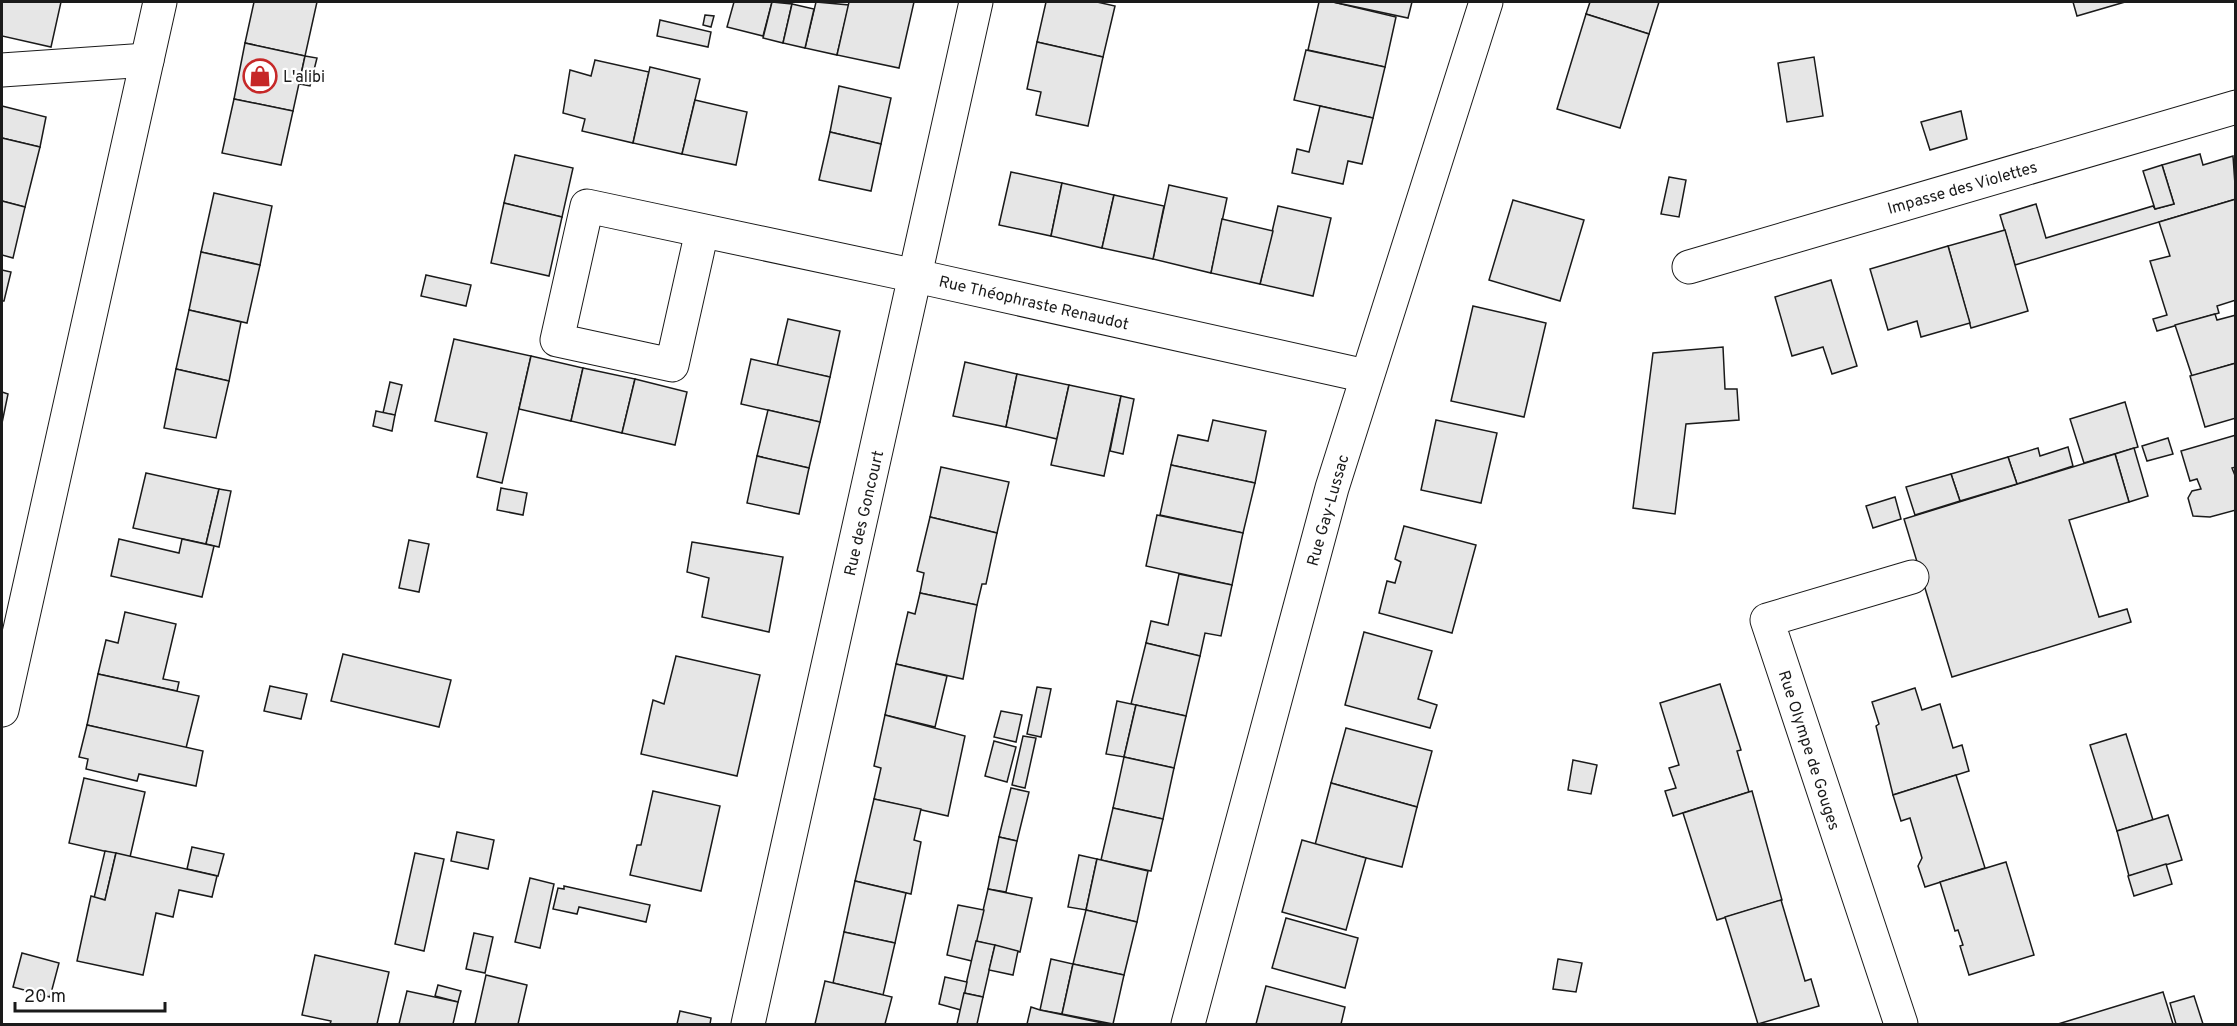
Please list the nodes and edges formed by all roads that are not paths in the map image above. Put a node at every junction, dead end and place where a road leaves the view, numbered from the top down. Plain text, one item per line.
1 (160, 2) edge
2 (976, 2) edge
3 (1486, 2) edge
4 (147, 60) junction
5 (2, 70) edge
6 (2235, 107) edge
7 (702, 231) junction
8 (1689, 267) dead end
9 (916, 276) junction
10 (1366, 376) junction
11 (1912, 577) dead end
12 (2, 710) edge
13 (748, 1024) edge
14 (1188, 1024) edge
15 (1901, 1024) edge

1 - 4 street
2 - 9 street, Rue des Goncourt
3 - 10 street, Rue Gay-Lussac
4 - 5 street
4 - 12 street
6 - 8 street, Impasse des Violettes
7 - 7 street, Rue Théophraste Renaudot
7 - 9 street, Rue Théophraste Renaudot
9 - 10 street, Rue Théophraste Renaudot
9 - 13 street, Rue des Goncourt
10 - 14 street, Rue Gay-Lussac
11 - 15 street, Rue Olympe de Gouges

